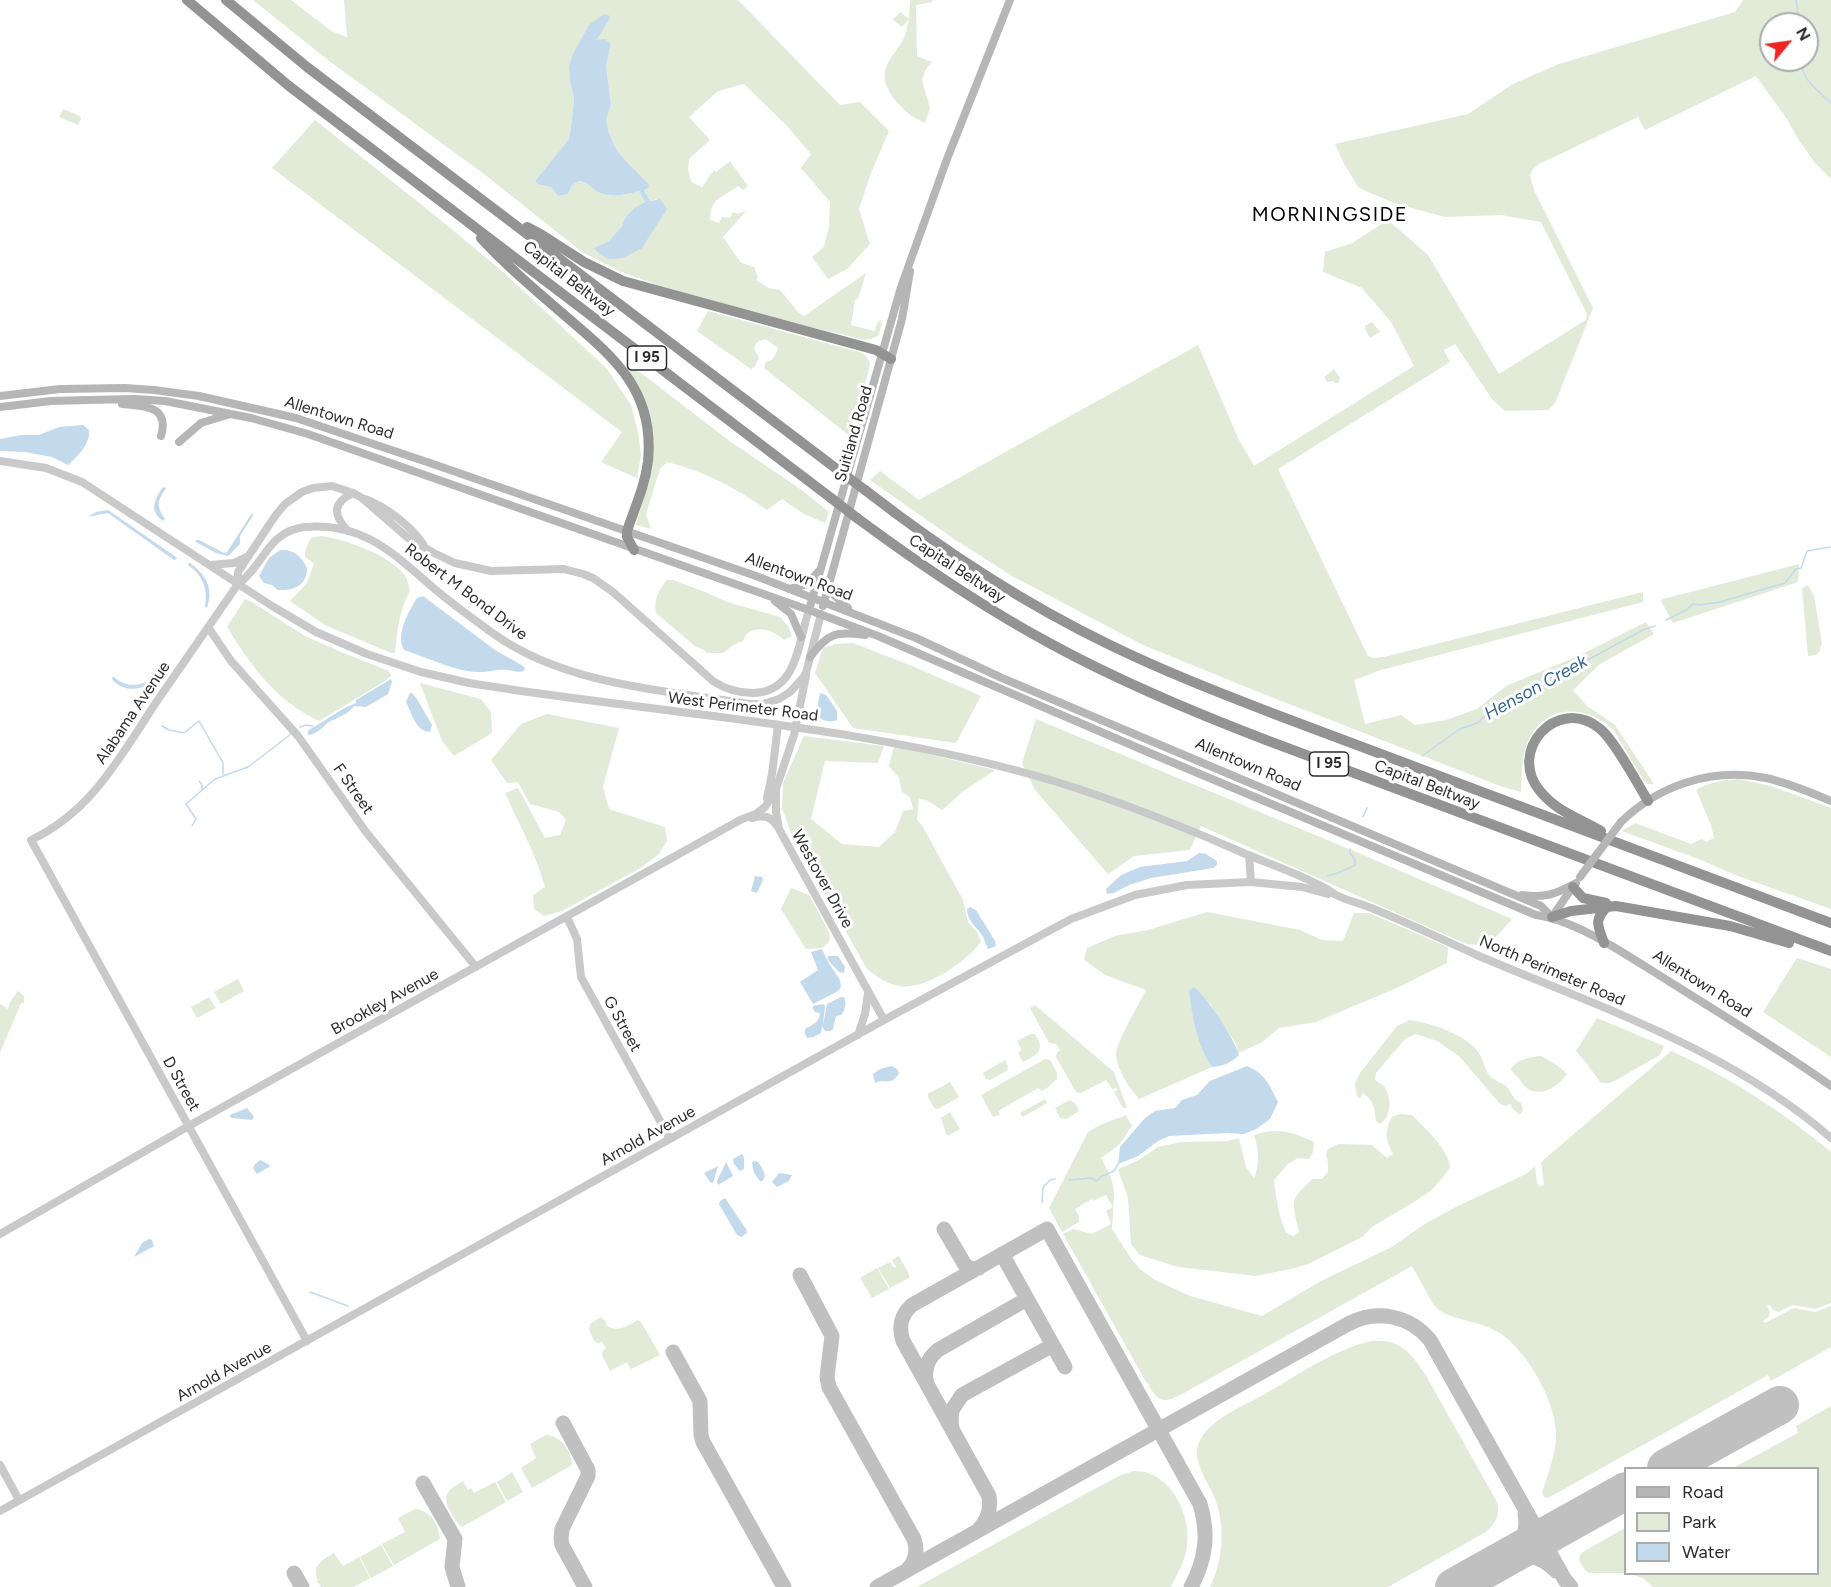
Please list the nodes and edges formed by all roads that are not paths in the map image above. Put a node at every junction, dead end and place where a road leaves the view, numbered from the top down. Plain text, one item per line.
1 (187, 0) edge
2 (226, 0) edge
3 (1010, 0) edge
4 (463, 217) junction
5 (505, 217) junction
6 (910, 261) junction
7 (881, 352) junction
8 (891, 358) junction
9 (0, 396) edge
10 (88, 400) junction
11 (0, 407) edge
12 (231, 414) junction
13 (161, 436) dead end
14 (179, 442) dead end
15 (0, 461) edge
16 (353, 492) junction
17 (348, 531) junction
18 (627, 531) junction
19 (634, 550) junction
20 (248, 556) junction
21 (210, 565) junction
22 (822, 567) junction
23 (829, 581) junction
24 (238, 584) junction
25 (789, 589) junction
26 (764, 594) junction
27 (813, 598) junction
28 (824, 602) junction
29 (809, 610) junction
30 (852, 612) junction
31 (821, 614) junction
32 (208, 627) junction
33 (878, 636) junction
34 (801, 637) junction
35 (810, 657) junction
36 (806, 673) junction
37 (1002, 678) junction
38 (998, 687) junction
39 (778, 725) junction
40 (796, 727) junction
41 (776, 789) junction
42 (1275, 793) junction
43 (1648, 801) junction
44 (1831, 801) edge
45 (1271, 802) junction
46 (758, 810) junction
47 (778, 818) junction
48 (742, 819) junction
49 (779, 829) junction
50 (31, 840) joint
51 (1630, 848) junction
52 (1248, 855) junction
53 (1251, 882) junction
54 (1576, 882) junction
55 (1512, 894) junction
56 (1339, 896) junction
57 (1612, 906) junction
58 (567, 917) junction
59 (1552, 917) junction
60 (1831, 922) edge
61 (1604, 943) junction
62 (1831, 952) edge
63 (476, 967) junction
64 (868, 991) junction
65 (884, 1020) junction
66 (858, 1035) junction
67 (1831, 1086) edge
68 (189, 1126) junction
69 (1831, 1138) edge
70 (670, 1139) junction
71 (0, 1234) edge
72 (308, 1341) junction
73 (0, 1465) edge
74 (19, 1500) junction
75 (0, 1511) edge

1 - 4 highway, Capital Beltway / I 95
2 - 5 highway, Capital Beltway / I 95
3 - 6 main road, Suitland Road
4 - 18 highway
4 - 62 highway, Capital Beltway / I 95, bridge
5 - 7 highway
5 - 51 highway, Capital Beltway / I 95, bridge
6 - 7 main road, Suitland Road
6 - 8 main road, Suitland Road
7 - 8 highway
7 - 22 main road, Suitland Road
8 - 23 main road, Suitland Road
9 - 18 main road, Allentown Road
10 - 11 main road, Allentown Road
10 - 12 main road, Allentown Road
10 - 13 main road
12 - 14 main road
12 - 19 main road, Allentown Road
15 - 21 street
16 - 17 street
16 - 20 street, Robert M Bond Drive
16 - 34 street, Robert M Bond Drive
17 - 24 street, Robert M Bond Drive
17 - 36 street, Robert M Bond Drive
18 - 19 highway
18 - 25 main road, Allentown Road
19 - 26 main road, Allentown Road
20 - 21 street
20 - 24 street, Robert M Bond Drive
21 - 24 street
22 - 25 main road
22 - 27 main road, Suitland Road
23 - 28 main road, Suitland Road
23 - 30 main road
24 - 32 street, Alabama Avenue
24 - 39 street, West Perimeter Road
25 - 27 main road, Allentown Road
26 - 29 main road, Allentown Road
26 - 34 main road
27 - 28 main road, Allentown Road
27 - 29 main road, Suitland Road
28 - 30 main road, Allentown Road
28 - 31 main road, Suitland Road
29 - 31 main road, Allentown Road
29 - 34 street, Robert M Bond Drive
30 - 37 main road, Allentown Road
31 - 33 main road, Allentown Road
31 - 35 street, Robert M Bond Drive
32 - 50 street, Alabama Avenue
32 - 63 street, F Street
33 - 35 main road
33 - 38 main road, Allentown Road
35 - 36 street, Robert M Bond Drive
36 - 40 street, Westover Drive
37 - 38 main road
37 - 42 main road, Allentown Road
38 - 45 main road, Allentown Road
39 - 40 street, West Perimeter Road
39 - 46 street
40 - 41 street, Westover Drive
40 - 52 street, West Perimeter Road
41 - 46 street, Brookley Avenue
41 - 47 street, Westover Drive
42 - 45 main road
42 - 55 main road, Allentown Road
43 - 44 main road
43 - 51 highway
43 - 54 main road, bridge
45 - 59 main road, Allentown Road
46 - 47 street
46 - 48 street, Brookley Avenue
47 - 49 street, Westover Drive
48 - 49 street
48 - 58 street, Brookley Avenue
49 - 64 street, Westover Drive
50 - 68 street, D Street
51 - 60 highway, Capital Beltway / I 95
52 - 53 street
52 - 56 street, North Perimeter Road
53 - 56 street, Arnold Avenue
53 - 65 street, Arnold Avenue
54 - 55 main road
54 - 57 highway
54 - 59 main road
55 - 59 main road, Allentown Road
56 - 69 street, North Perimeter Road
57 - 59 highway
57 - 61 highway
57 - 62 highway
58 - 63 street, Brookley Avenue
58 - 70 street, G Street
59 - 61 main road, Allentown Road
61 - 67 main road, Allentown Road
63 - 68 street, Brookley Avenue
64 - 65 street, Westover Drive
64 - 66 street
65 - 66 street, Arnold Avenue
66 - 70 street, Arnold Avenue
68 - 71 street, Brookley Avenue
68 - 72 street, D Street
70 - 72 street, Arnold Avenue
72 - 74 street, Arnold Avenue
73 - 74 street
74 - 75 street, Arnold Avenue

